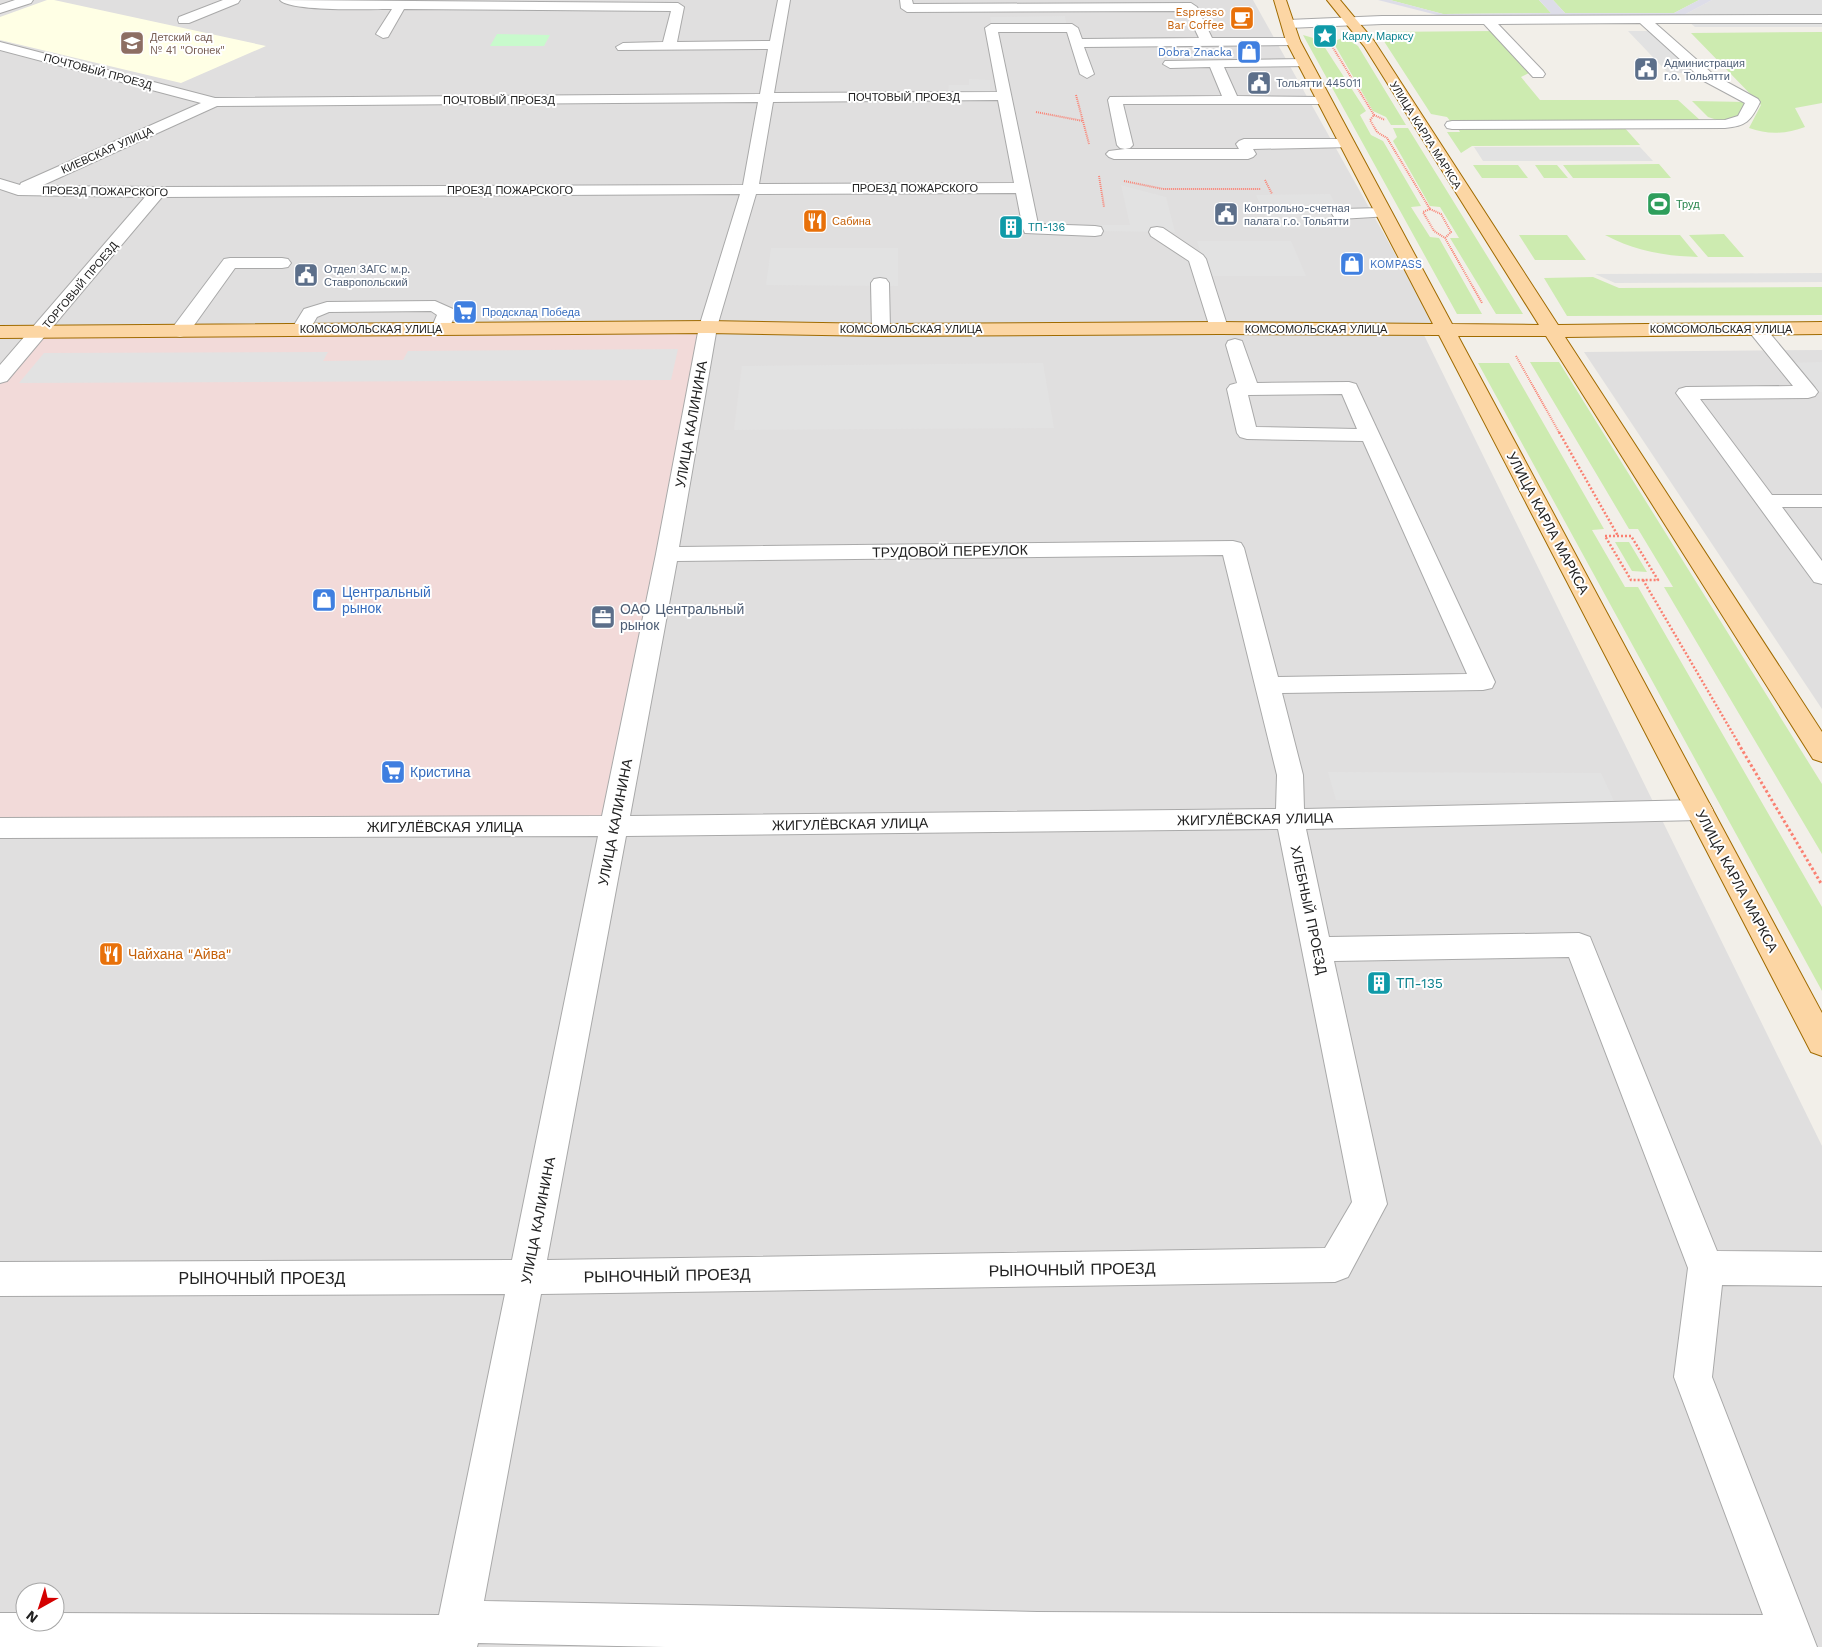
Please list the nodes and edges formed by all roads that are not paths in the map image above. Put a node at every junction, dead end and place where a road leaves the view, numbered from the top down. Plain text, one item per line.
1 (27, 0) edge
2 (234, 0) edge
3 (286, 0) edge
4 (784, 0) edge
5 (906, 0) edge
6 (1280, 0) edge
7 (1333, 0) edge
8 (328, 3) edge
9 (400, 6) junction
10 (0, 9) edge
11 (1643, 19) junction
12 (1822, 19) edge
13 (184, 20) dead end
14 (1488, 20) junction
15 (1350, 22) junction
16 (1288, 24) junction
17 (383, 34) dead end
18 (1293, 41) junction
19 (1076, 42) junction
20 (1207, 42) junction
21 (776, 45) junction
22 (669, 46) junction
23 (1, 47) edge
24 (624, 47) dead end
25 (1304, 63) junction
26 (1170, 64) dead end
27 (1215, 64) junction
28 (1087, 74) dead end
29 (1538, 74) dead end
30 (765, 98) junction
31 (1231, 100) junction
32 (1005, 101) junction
33 (1324, 101) junction
34 (215, 102) junction
35 (1452, 124) dead end
36 (1347, 144) junction
37 (0, 184) edge
38 (1022, 188) junction
39 (750, 189) junction
40 (18, 190) junction
41 (158, 192) junction
42 (0, 198) edge
43 (1384, 213) junction
44 (1340, 214) dead end
45 (1095, 231) dead end
46 (1158, 232) dead end
47 (282, 263) dead end
48 (880, 283) dead end
49 (708, 327) junction
50 (1219, 328) junction
51 (1822, 328) edge
52 (1756, 329) junction
53 (881, 330) junction
54 (1446, 330) junction
55 (1552, 330) junction
56 (180, 331) junction
57 (0, 332) edge
58 (40, 332) junction
59 (1235, 345) dead end
60 (0, 377) edge
61 (1249, 389) junction
62 (1815, 392) edge
63 (1370, 435) junction
64 (1767, 501) junction
65 (1822, 502) edge
66 (1233, 548) joint
67 (667, 554) junction
68 (1822, 577) edge
69 (1268, 685) junction
70 (1822, 754) edge
71 (1699, 810) junction
72 (1290, 819) junction
73 (614, 826) junction
74 (0, 828) edge
75 (1317, 949) junction
76 (1822, 1043) edge
77 (1335, 1265) joint
78 (1706, 1268) junction
79 (1822, 1269) edge
80 (527, 1277) junction
81 (0, 1279) edge
82 (0, 1634) edge
83 (458, 1635) edge
84 (1038, 1640) edge
85 (1794, 1641) edge

1 - 10 street
2 - 13 street
3 - 8 street
4 - 21 street, УЛИЦА КАЛИНИНА
5 - 20 street
6 - 16 main road, УЛИЦА КАРЛА МАРКСА
7 - 15 main road, УЛИЦА КАРЛА МАРКСА
8 - 9 street
9 - 17 street
9 - 22 street
11 - 12 street
11 - 14 street
11 - 35 street
14 - 15 street
14 - 29 street
15 - 16 street
15 - 55 main road, УЛИЦА КАРЛА МАРКСА
16 - 18 main road, УЛИЦА КАРЛА МАРКСА
18 - 20 street
18 - 25 main road, УЛИЦА КАРЛА МАРКСА
19 - 20 street
19 - 28 street
19 - 32 street
21 - 22 street
21 - 30 street, УЛИЦА КАЛИНИНА
22 - 24 street
23 - 34 street, ПОЧТОВЫЙ ПРОЕЗД
25 - 27 street
25 - 33 main road, УЛИЦА КАРЛА МАРКСА
26 - 27 street
27 - 31 street
30 - 32 street, ПОЧТОВЫЙ ПРОЕЗД
30 - 34 street, ПОЧТОВЫЙ ПРОЕЗД
30 - 39 street, УЛИЦА КАЛИНИНА
31 - 33 street
31 - 36 street
32 - 38 street
33 - 36 main road, УЛИЦА КАРЛА МАРКСА
34 - 40 street, КИЕВСКАЯ УЛИЦА
36 - 43 main road, УЛИЦА КАРЛА МАРКСА
37 - 40 street, ПРОЕЗД ПОЖАРСКОГО
38 - 39 street, ПРОЕЗД ПОЖАРСКОГО
38 - 45 street
39 - 41 street, ПРОЕЗД ПОЖАРСКОГО
39 - 49 street, УЛИЦА КАЛИНИНА
40 - 41 street, ПРОЕЗД ПОЖАРСКОГО
40 - 42 street, КИЕВСКАЯ УЛИЦА
41 - 58 street, ТОРГОВЫЙ ПРОЕЗД
43 - 44 street
43 - 54 main road, УЛИЦА КАРЛА МАРКСА
46 - 50 street
47 - 56 street
48 - 53 street
49 - 53 main road, КОМСОМОЛЬСКАЯ УЛИЦА
49 - 56 main road, КОМСОМОЛЬСКАЯ УЛИЦА
49 - 67 street, УЛИЦА КАЛИНИНА
50 - 53 main road, КОМСОМОЛЬСКАЯ УЛИЦА
50 - 54 main road, КОМСОМОЛЬСКАЯ УЛИЦА
51 - 52 main road, КОМСОМОЛЬСКАЯ УЛИЦА
52 - 55 main road, КОМСОМОЛЬСКАЯ УЛИЦА
52 - 62 street
54 - 55 main road, КОМСОМОЛЬСКАЯ УЛИЦА
54 - 71 main road, УЛИЦА КАРЛА МАРКСА
55 - 70 main road, УЛИЦА КАРЛА МАРКСА
56 - 58 main road, КОМСОМОЛЬСКАЯ УЛИЦА
57 - 58 main road, КОМСОМОЛЬСКАЯ УЛИЦА
58 - 60 street, ТОРГОВЫЙ ПРОЕЗД
59 - 61 street
61 - 63 street
61 - 63 street
62 - 64 street
63 - 69 street
64 - 65 street
64 - 68 street
66 - 67 street, ТРУДОВОЙ ПЕРЕУЛОК
66 - 69 street, ХЛЕБНЫЙ ПРОЕЗД
67 - 73 street, УЛИЦА КАЛИНИНА
69 - 72 street, ХЛЕБНЫЙ ПРОЕЗД
71 - 72 street, ЖИГУЛЁВСКАЯ УЛИЦА
71 - 76 main road, УЛИЦА КАРЛА МАРКСА
72 - 73 street, ЖИГУЛЁВСКАЯ УЛИЦА
72 - 75 street, ХЛЕБНЫЙ ПРОЕЗД
73 - 74 street, ЖИГУЛЁВСКАЯ УЛИЦА
73 - 80 street, УЛИЦА КАЛИНИНА
75 - 77 street, ХЛЕБНЫЙ ПРОЕЗД
75 - 78 street
77 - 80 street, РЫНОЧНЫЙ ПРОЕЗД
78 - 79 street
78 - 85 street
80 - 81 street, РЫНОЧНЫЙ ПРОЕЗД
80 - 83 street, УЛИЦА КАЛИНИНА
82 - 83 street
83 - 84 street
84 - 85 street

